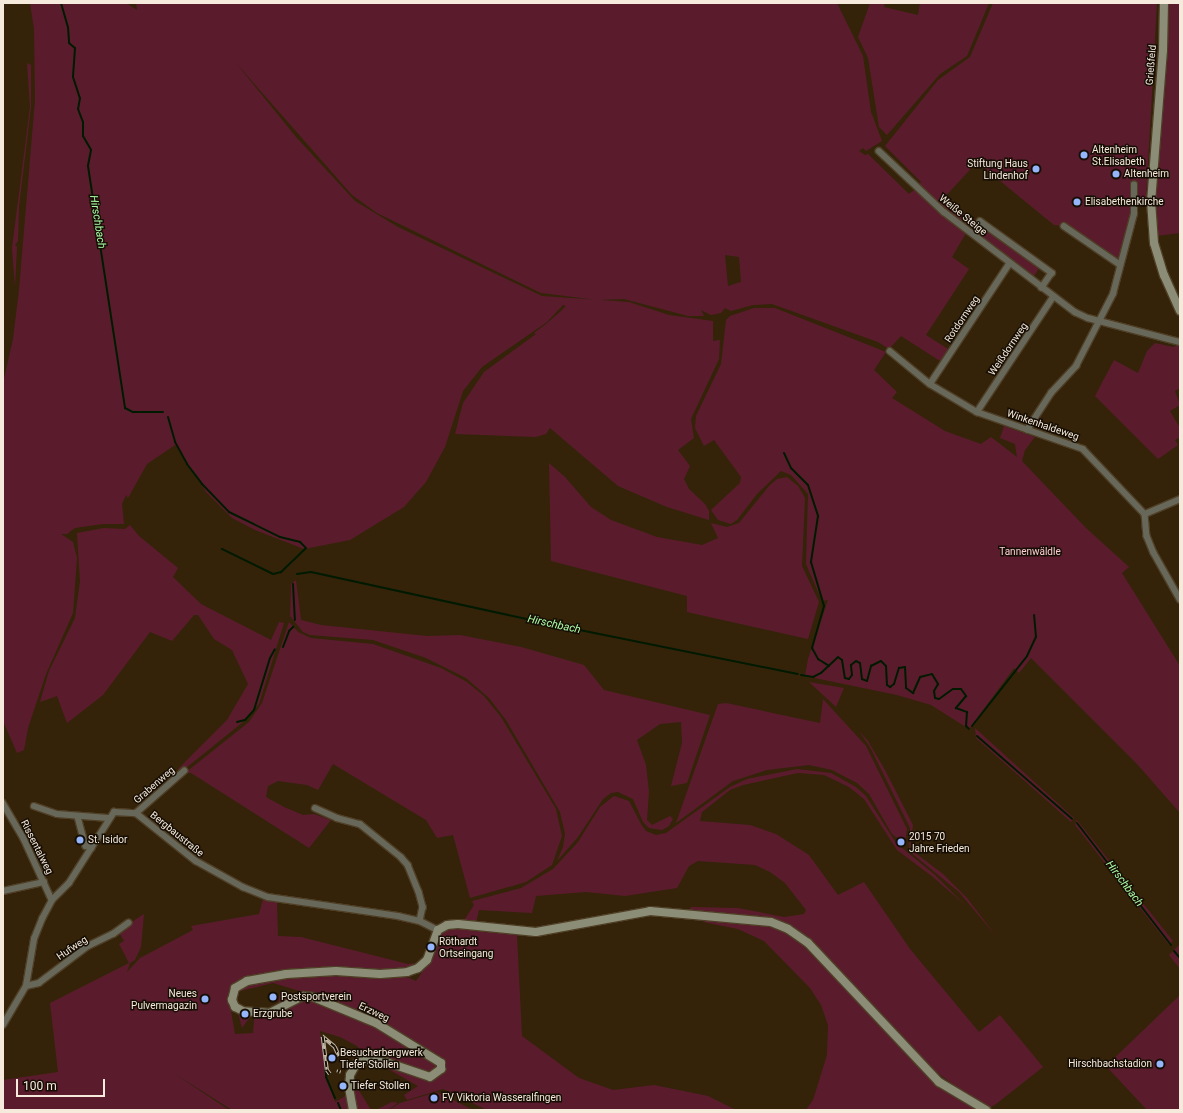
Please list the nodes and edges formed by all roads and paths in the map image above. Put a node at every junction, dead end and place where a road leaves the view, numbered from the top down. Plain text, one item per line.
1 (1164, 3) edge
2 (879, 151) dead end
3 (1134, 185) dead end
4 (980, 222) dead end
5 (1064, 226) dead end
6 (1009, 264) junction
7 (1119, 264) junction
8 (1042, 288) junction
9 (1053, 297) junction
10 (1180, 311) edge
11 (1100, 320) junction
12 (1180, 342) edge
13 (890, 351) dead end
14 (930, 384) junction
15 (977, 412) junction
16 (1027, 430) junction
17 (1180, 499) edge
18 (1145, 514) junction
19 (1180, 599) edge
20 (184, 771) dead end
21 (3, 802) edge
22 (34, 806) dead end
23 (315, 808) dead end
24 (136, 813) junction
25 (78, 817) junction
26 (108, 818) junction
27 (92, 848) junction
28 (44, 882) junction
29 (3, 891) edge
30 (52, 900) junction
31 (420, 921) junction
32 (128, 923) dead end
33 (438, 930) junction
34 (26, 986) junction
35 (3, 1025) edge
36 (353, 1110) edge
37 (986, 1110) edge

1 - 10 street, Grießfeld
2 - 6 street, Weiße Steige
3 - 7 street
4 - 8 street, Weiße Steige
5 - 7 street
6 - 8 street, Weiße Steige
6 - 14 street, Rotdornweg
7 - 11 street
8 - 9 street, Weiße Steige
9 - 11 street, Weiße Steige
9 - 15 street, Weißdornweg
11 - 12 street, Weiße Steige
11 - 16 street
13 - 14 street, Winkenhaldeweg
14 - 15 street, Winkenhaldeweg
15 - 16 street, Winkenhaldeweg
16 - 18 street, Winkenhaldeweg
17 - 18 street
18 - 19 street
20 - 24 street, Grabenweg
21 - 28 street, Rissentalweg
22 - 25 street, Bergbaustraße
23 - 31 street
24 - 26 street, Bergbaustraße
24 - 31 street, Bergbaustraße
25 - 26 street, Bergbaustraße
25 - 27 street
26 - 27 street
27 - 30 street
28 - 29 street
28 - 30 street, Rissentalweg
30 - 34 street
31 - 33 street, Bergbaustraße
32 - 34 street, Hufweg
33 - 36 street, Erzweg
33 - 37 street
34 - 35 street

